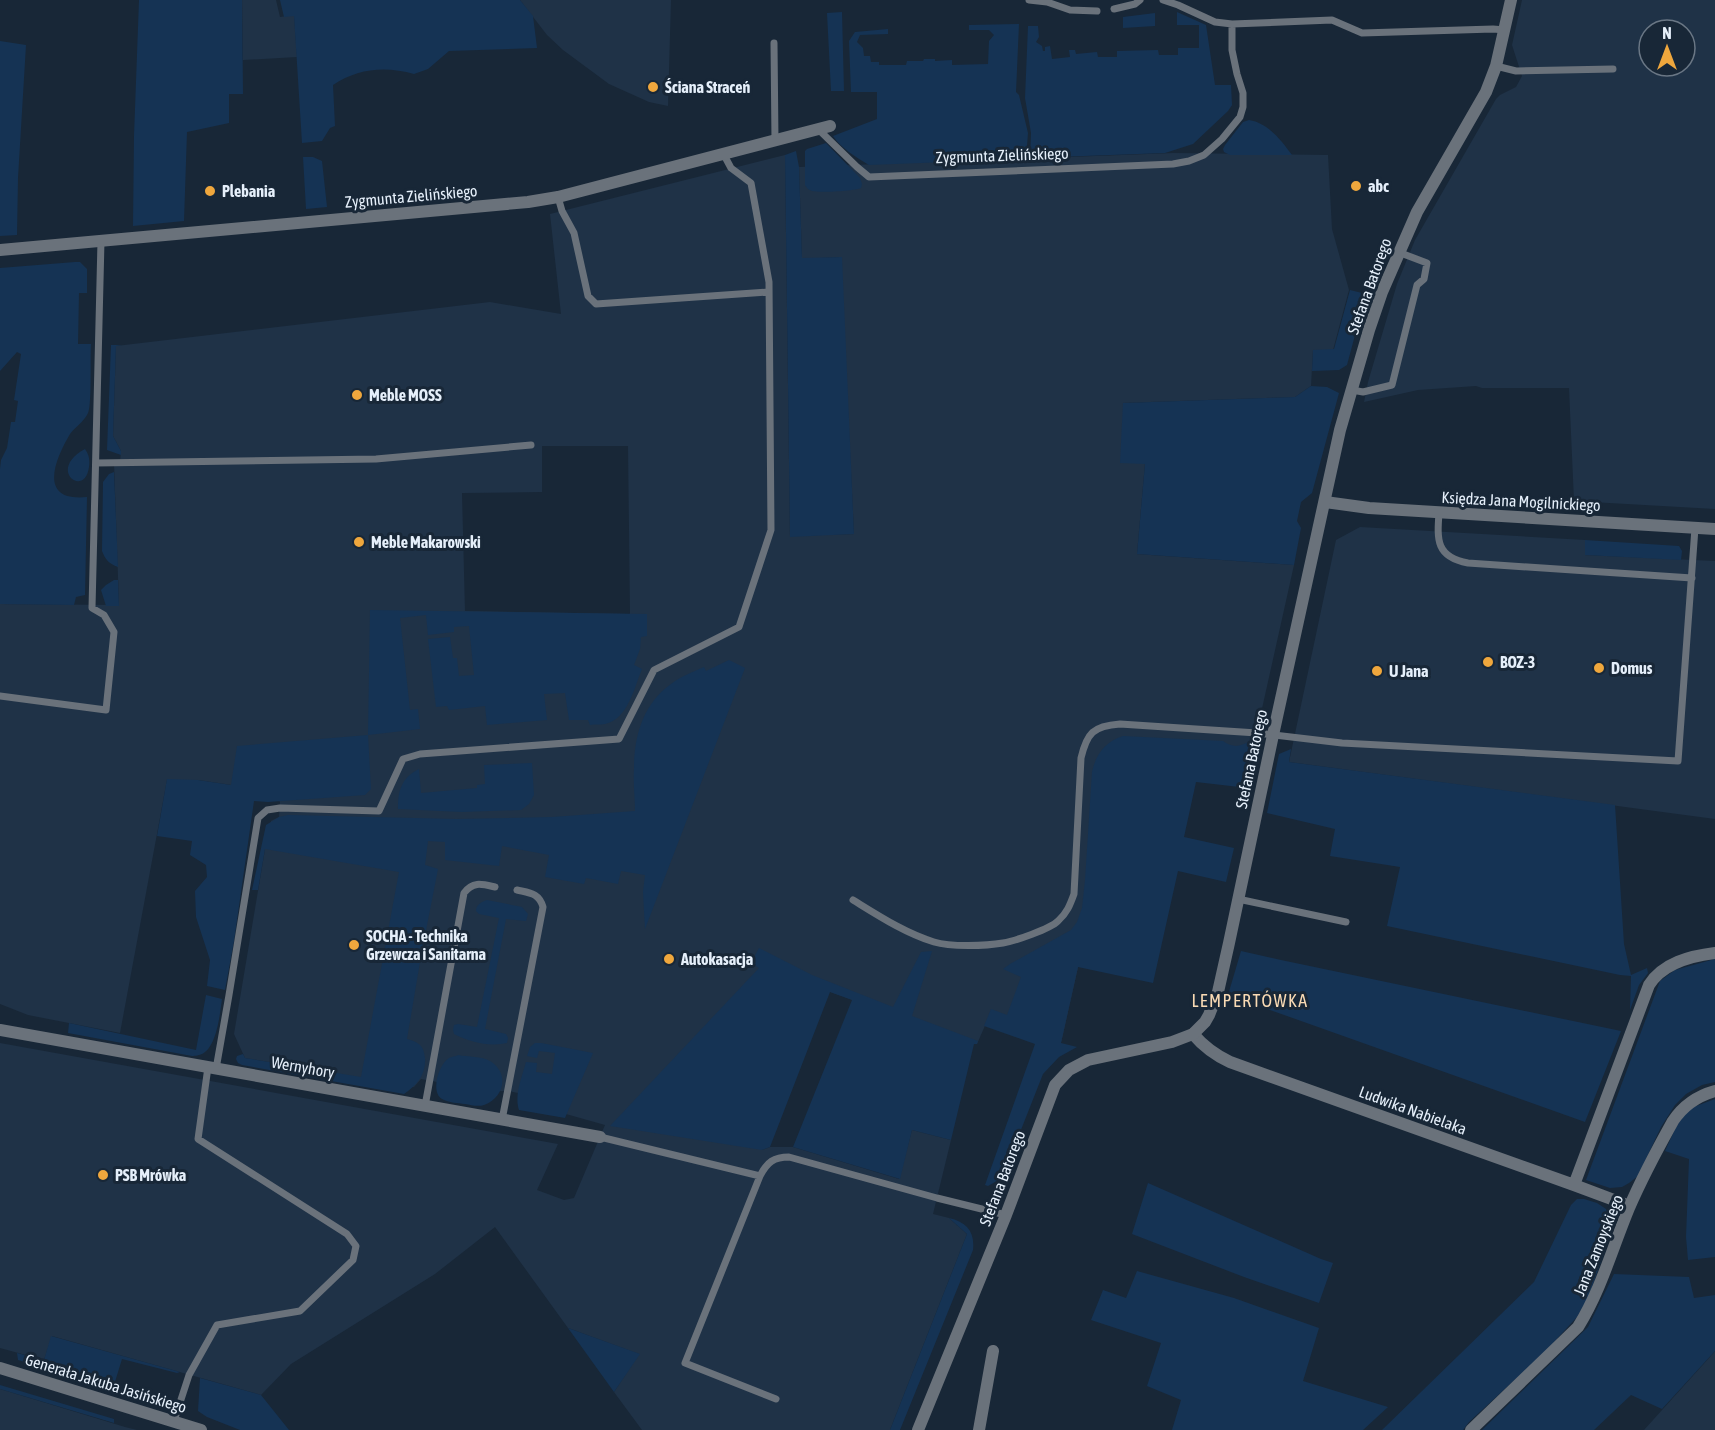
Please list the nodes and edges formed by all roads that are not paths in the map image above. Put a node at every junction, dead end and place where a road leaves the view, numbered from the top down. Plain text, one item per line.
1 (1029, 0) edge
2 (1140, 0) edge
3 (1163, 0) edge
4 (1511, 0) edge
5 (1114, 9) dead end
6 (1097, 10) dead end
7 (1232, 24) junction
8 (1505, 30) junction
9 (774, 44) dead end
10 (1496, 66) junction
11 (1613, 69) dead end
12 (824, 128) joint
13 (775, 141) junction
14 (724, 155) junction
15 (558, 197) junction
16 (101, 242) junction
17 (0, 250) edge
18 (1398, 252) junction
19 (769, 292) junction
20 (1352, 390) junction
21 (531, 445) dead end
22 (96, 463) junction
23 (1325, 502) junction
24 (1439, 513) junction
25 (1695, 528) junction
26 (1715, 529) edge
27 (1692, 578) junction
28 (0, 696) edge
29 (1273, 735) junction
30 (495, 887) dead end
31 (517, 890) dead end
32 (1238, 899) junction
33 (853, 900) dead end
34 (1346, 922) dead end
35 (1715, 953) edge
36 (0, 1030) edge
37 (1193, 1034) junction
38 (212, 1068) junction
39 (1715, 1090) edge
40 (425, 1106) junction
41 (502, 1120) junction
42 (600, 1137) joint
43 (760, 1176) junction
44 (1574, 1185) junction
45 (1630, 1206) junction
46 (1006, 1215) junction
47 (993, 1351) dead end
48 (0, 1368) edge
49 (776, 1399) dead end
50 (174, 1421) junction
51 (201, 1430) edge
52 (918, 1430) edge
53 (979, 1430) edge
54 (1471, 1430) edge

1 - 6 lane
2 - 5 lane
3 - 7 lane
4 - 8 street, Stefana Batorego
7 - 8 lane
7 - 12 lane, Zygmunta Zielińskiego
8 - 10 street, Stefana Batorego
9 - 13 lane
10 - 11 lane
10 - 18 street, Stefana Batorego
12 - 13 street, Zygmunta Zielińskiego
13 - 14 street, Zygmunta Zielińskiego
14 - 15 street, Zygmunta Zielińskiego
14 - 19 lane
15 - 16 street, Zygmunta Zielińskiego
15 - 19 lane
16 - 17 street, Zygmunta Zielińskiego
16 - 22 lane
18 - 20 street, Stefana Batorego
18 - 20 lane
19 - 38 lane
20 - 23 street, Stefana Batorego
21 - 22 lane
22 - 28 lane
23 - 24 street, Księdza Jana Mogilnickiego
23 - 29 street, Stefana Batorego
24 - 25 street, Księdza Jana Mogilnickiego
24 - 27 lane
25 - 26 street, Księdza Jana Mogilnickiego
25 - 27 lane
27 - 29 lane
29 - 32 street, Stefana Batorego
29 - 33 lane
30 - 40 lane
31 - 41 lane
32 - 34 lane
32 - 37 street, Stefana Batorego
35 - 44 street
36 - 38 street, Wernyhory
37 - 44 street, Ludwika Nabielaka
37 - 46 street, Stefana Batorego
38 - 40 street, Wernyhory
38 - 50 lane
39 - 45 street, Jana Zamoyskiego
40 - 41 street, Wernyhory
41 - 42 street, Wernyhory
42 - 43 lane
43 - 46 lane
43 - 49 lane
44 - 45 street, Ludwika Nabielaka
45 - 54 street, Jana Zamoyskiego
46 - 52 street, Stefana Batorego
47 - 53 street
48 - 50 street, Generała Jakuba Jasińskiego
50 - 51 street, Generała Jakuba Jasińskiego

